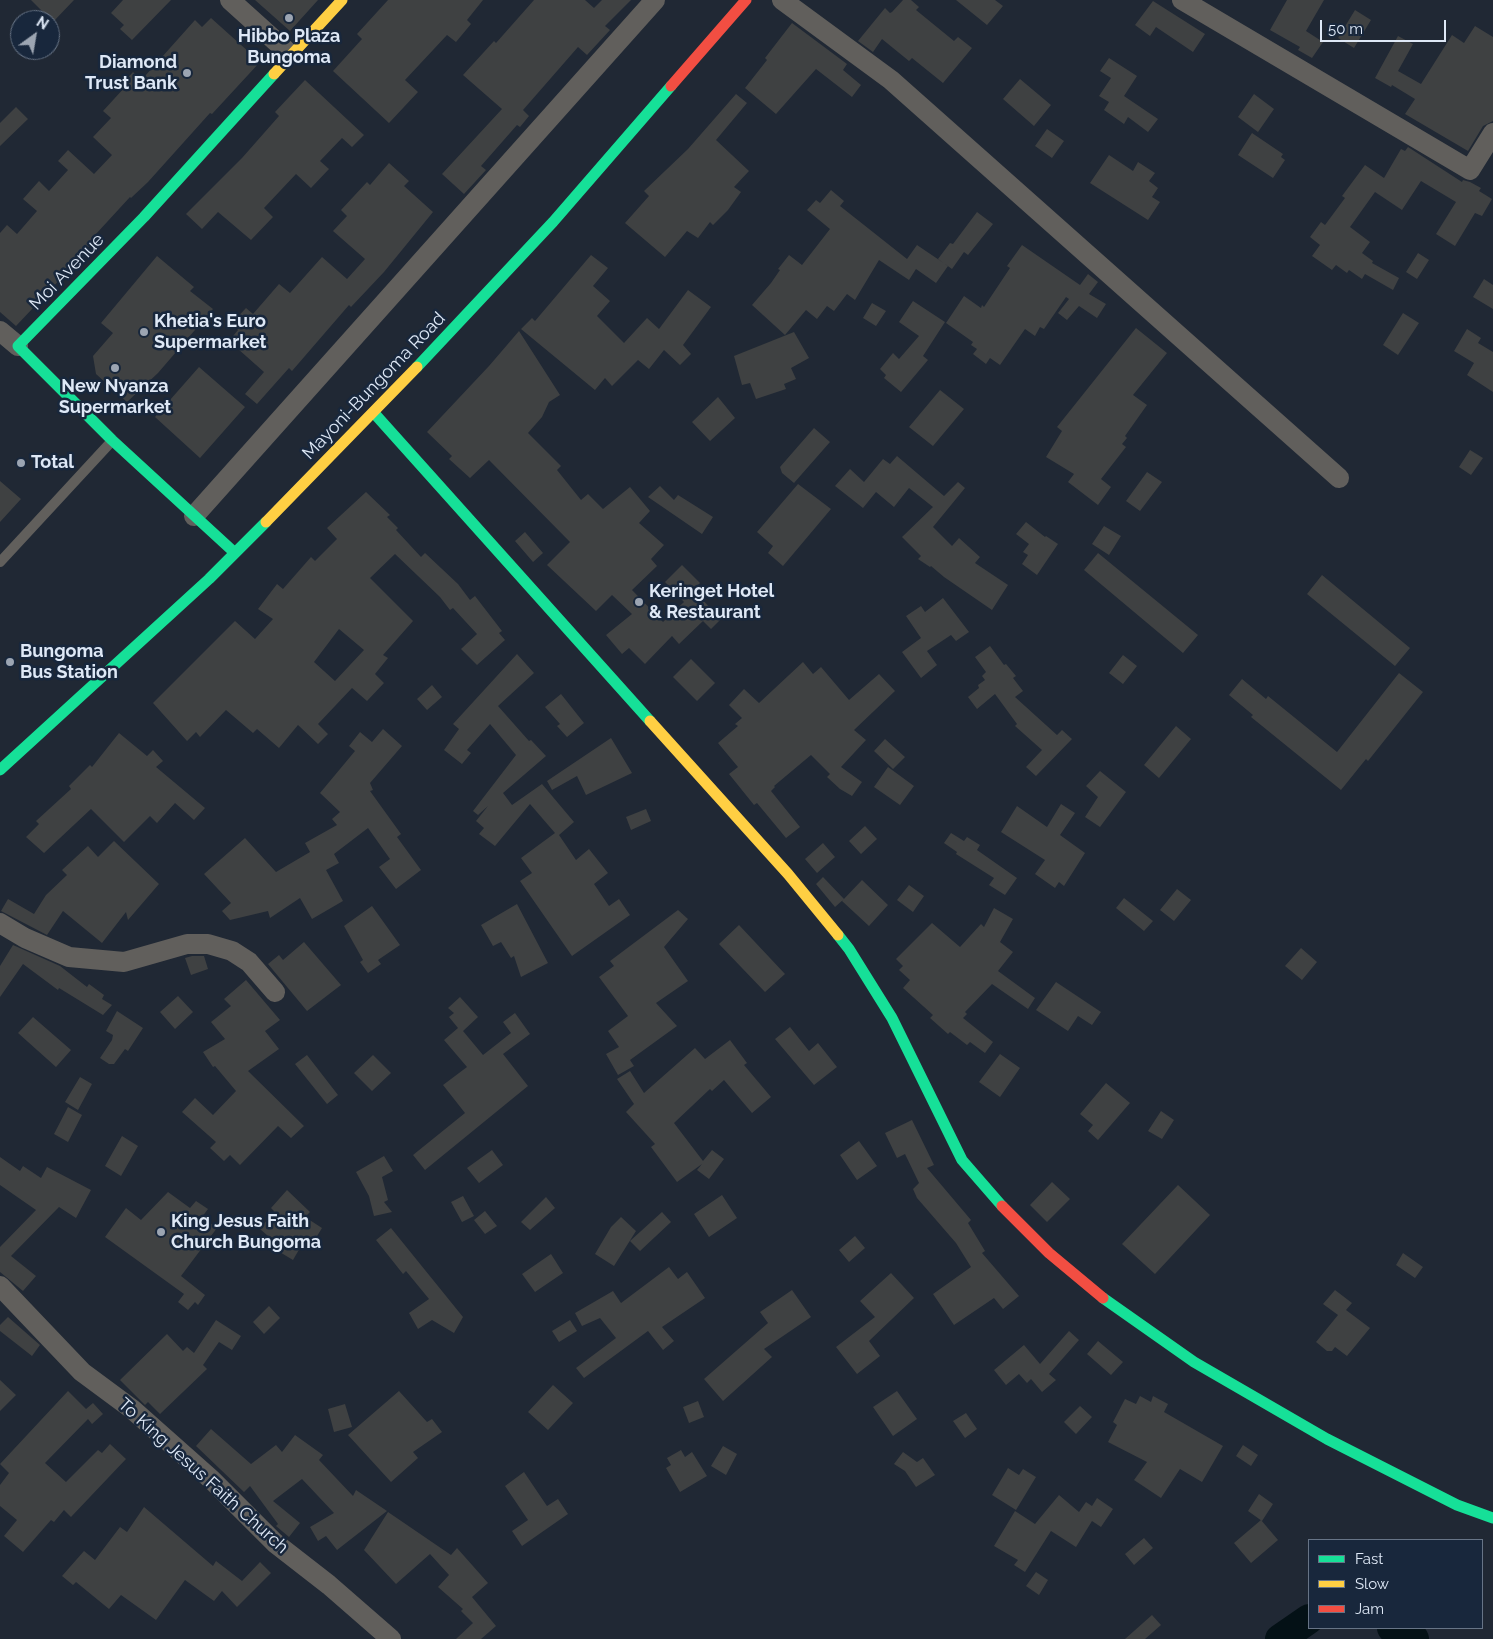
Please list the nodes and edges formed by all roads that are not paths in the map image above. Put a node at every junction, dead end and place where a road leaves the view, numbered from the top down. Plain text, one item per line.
1 (230, 0) edge
2 (342, 0) edge
3 (655, 0) edge
4 (746, 0) edge
5 (782, 0) edge
6 (1182, 0) edge
7 (291, 55) junction
8 (1493, 133) edge
9 (0, 331) edge
10 (18, 346) junction
11 (374, 413) junction
12 (112, 440) junction
13 (1339, 478) dead end
14 (194, 516) junction
15 (235, 553) junction
16 (0, 562) edge
17 (0, 770) edge
18 (0, 923) edge
19 (275, 992) dead end
20 (0, 1286) edge
21 (1493, 1518) edge
22 (391, 1639) edge

1 - 7 street
2 - 7 street, Moi Avenue
3 - 14 street
4 - 11 street, Mayoni-Bungoma Road
5 - 13 street
6 - 8 street
7 - 10 street, Moi Avenue
9 - 10 street
10 - 12 street
11 - 15 street, Mayoni-Bungoma Road
11 - 21 street
12 - 14 street
12 - 16 lane
14 - 15 street
15 - 17 street, Mayoni-Bungoma Road
18 - 19 street
20 - 22 street, To King Jesus Faith Church

